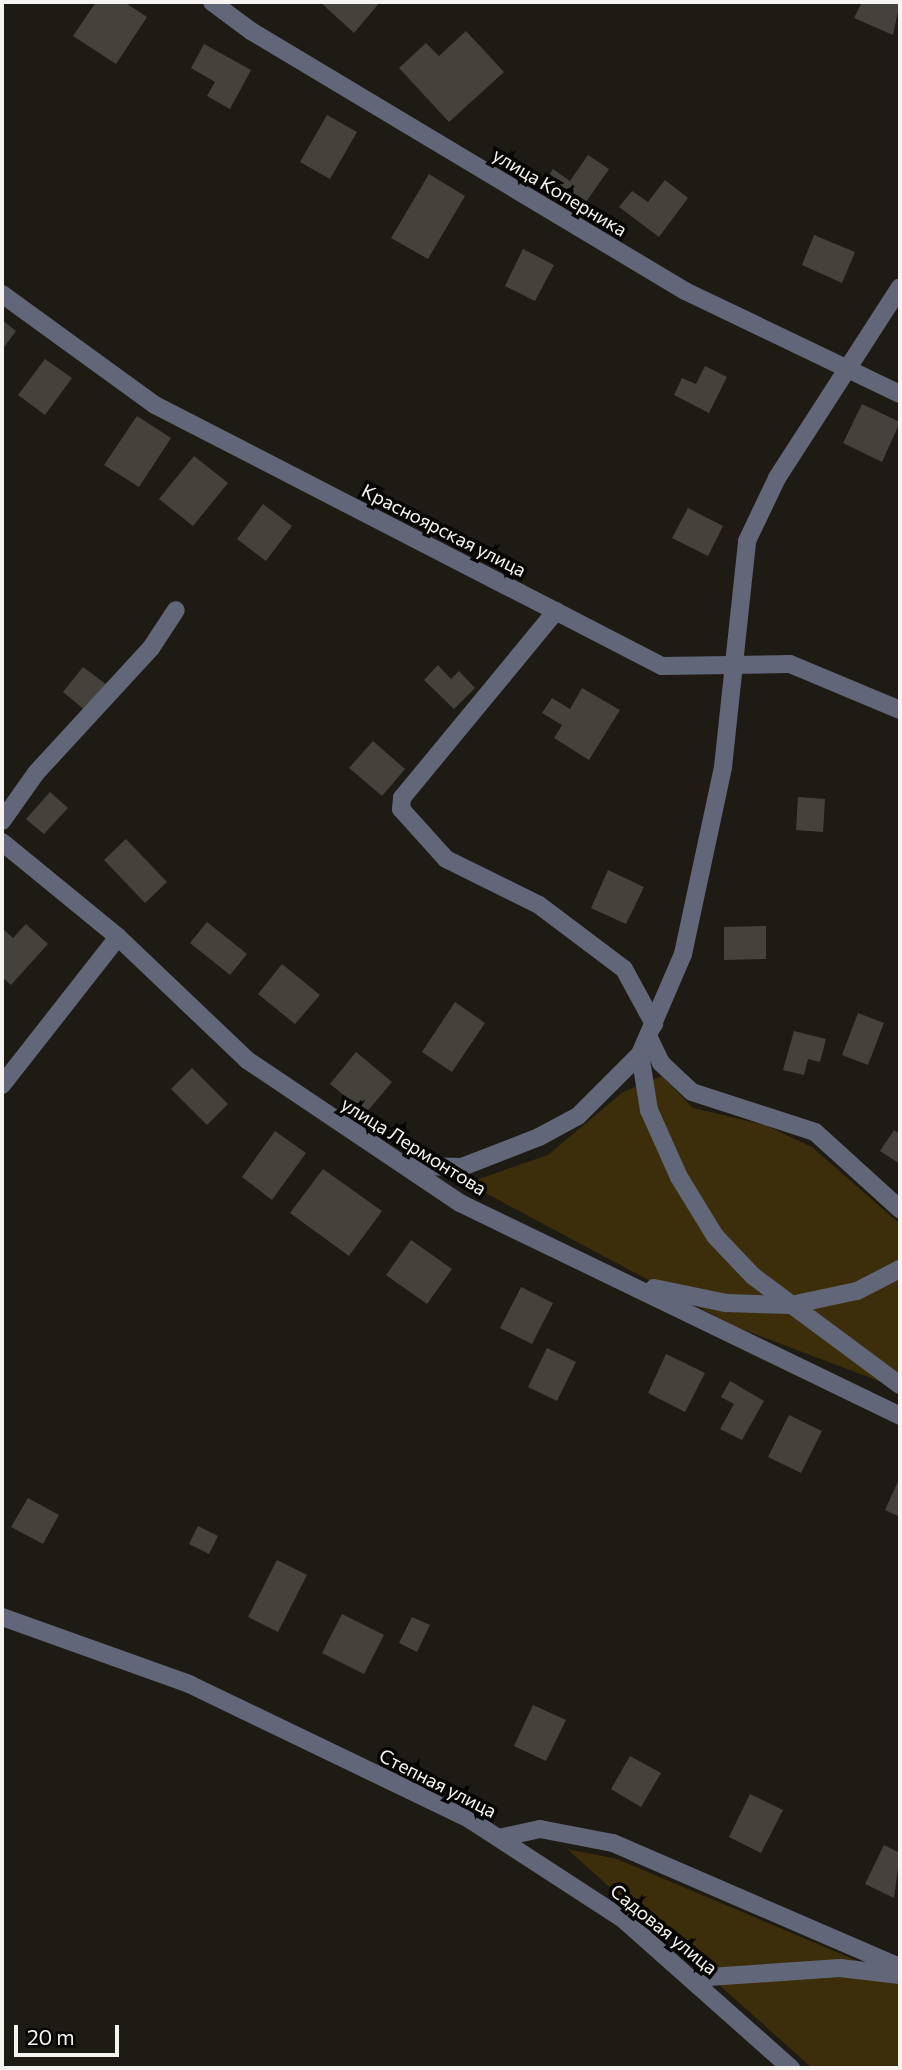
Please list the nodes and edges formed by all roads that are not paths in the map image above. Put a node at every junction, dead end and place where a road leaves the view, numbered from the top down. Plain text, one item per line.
1 (212, 2) edge
2 (900, 287) edge
3 (2, 294) edge
4 (852, 370) junction
5 (900, 394) edge
6 (176, 610) dead end
7 (556, 611) junction
8 (733, 663) junction
9 (900, 710) edge
10 (2, 821) edge
11 (2, 842) edge
12 (118, 937) junction
13 (651, 1030) junction
14 (640, 1054) junction
15 (2, 1085) edge
16 (413, 1166) junction
17 (900, 1209) edge
18 (900, 1269) edge
19 (614, 1278) junction
20 (791, 1305) junction
21 (900, 1385) edge
22 (900, 1416) edge
23 (2, 1617) edge
24 (499, 1838) junction
25 (900, 1967) edge
26 (900, 1975) edge
27 (694, 1978) junction
28 (791, 2068) edge

1 - 4 street, улица Коперника
2 - 4 street
3 - 7 street, Красноярская улица
4 - 5 street, улица Коперника
4 - 8 street
6 - 10 street
7 - 8 street, Красноярская улица
7 - 13 street
8 - 9 street, Красноярская улица
8 - 13 street
11 - 12 street, улица Лермонтова
12 - 15 street
12 - 16 street, улица Лермонтова
13 - 14 street
13 - 17 street
14 - 16 street
14 - 20 street
16 - 19 street, улица Лермонтова
18 - 20 street
19 - 20 street
19 - 22 street, улица Лермонтова
20 - 21 street
23 - 24 street, Степная улица
24 - 25 street, Степная улица
24 - 27 street, Садовая улица
26 - 27 street
27 - 28 street, Садовая улица

